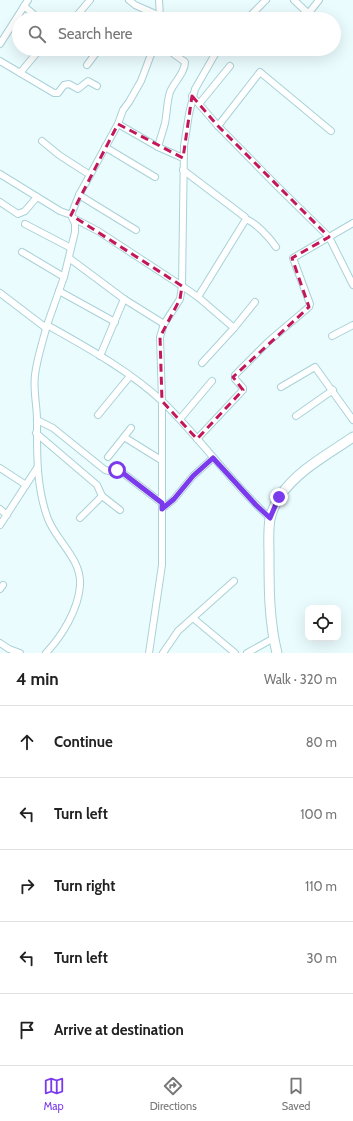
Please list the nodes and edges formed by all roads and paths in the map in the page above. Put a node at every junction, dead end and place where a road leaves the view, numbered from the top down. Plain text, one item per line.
1 (28, 0) edge
2 (90, 0) edge
3 (129, 0) edge
4 (159, 0) edge
5 (266, 0) edge
6 (294, 0) edge
7 (320, 0) edge
8 (24, 6) junction
9 (20, 12) edge
10 (31, 12) edge
11 (80, 12) edge
12 (150, 12) edge
13 (160, 12) edge
14 (254, 12) edge
15 (306, 12) edge
16 (310, 12) edge
17 (12, 26) edge
18 (0, 44) edge
19 (34, 56) edge
20 (94, 56) edge
21 (150, 56) edge
22 (177, 56) edge
23 (214, 56) edge
24 (0, 61) edge
25 (87, 65) dead end
26 (230, 66) dead end
27 (20, 73) junction
28 (96, 86) dead end
29 (192, 96) junction
30 (199, 104) junction
31 (118, 124) junction
32 (218, 126) junction
33 (331, 131) dead end
34 (42, 141) dead end
35 (105, 147) junction
36 (158, 147) junction
37 (183, 158) junction
38 (183, 170) junction
39 (0, 174) edge
40 (90, 175) junction
41 (155, 177) dead end
42 (78, 195) junction
43 (37, 197) junction
44 (0, 202) edge
45 (72, 217) junction
46 (246, 219) junction
47 (353, 223) edge
48 (25, 224) dead end
49 (136, 230) dead end
50 (329, 236) junction
51 (276, 247) dead end
52 (71, 248) junction
53 (22, 252) dead end
54 (69, 258) junction
55 (64, 277) junction
56 (353, 285) edge
57 (182, 286) junction
58 (59, 291) junction
59 (0, 293) edge
60 (198, 297) junction
61 (124, 299) junction
62 (256, 302) dead end
63 (115, 322) junction
64 (164, 324) junction
65 (353, 325) edge
66 (47, 326) junction
67 (234, 328) junction
68 (332, 336) dead end
69 (100, 356) junction
70 (202, 363) dead end
71 (130, 376) junction
72 (212, 381) dead end
73 (281, 387) dead end
74 (332, 390) junction
75 (162, 401) junction
76 (98, 415) dead end
77 (296, 416) dead end
78 (180, 419) junction
79 (37, 420) junction
80 (353, 420) edge
81 (131, 428) dead end
82 (36, 433) junction
83 (124, 437) junction
84 (353, 437) edge
85 (197, 439) junction
86 (108, 457) dead end
87 (213, 458) junction
88 (161, 460) junction
89 (0, 468) edge
90 (37, 468) junction
91 (26, 485) junction
92 (102, 496) junction
93 (162, 506) junction
94 (0, 509) edge
95 (120, 510) dead end
96 (7, 515) junction
97 (80, 518) dead end
98 (270, 518) junction
99 (0, 525) edge
100 (234, 581) dead end
101 (193, 618) junction
102 (274, 638) junction
103 (0, 643) edge
104 (20, 653) edge
105 (46, 653) edge
106 (149, 653) edge
107 (164, 653) edge
108 (235, 653) edge
109 (247, 653) edge
110 (277, 653) edge

1 - 8 street
2 - 11 street
3 - 12 street
4 - 13 street
5 - 14 street
6 - 15 street
7 - 16 street
8 - 9 street
8 - 10 street
17 - 18 street
19 - 27 street
20 - 25 street
21 - 31 street
22 - 36 street
23 - 29 street
24 - 27 street
26 - 30 street
27 - 28 street
29 - 30 street
29 - 37 street
30 - 32 street
31 - 35 street
31 - 36 street
32 - 33 street
32 - 50 street
34 - 40 street
35 - 40 street
35 - 41 street
36 - 37 street
37 - 38 street
38 - 46 street
38 - 57 street
39 - 43 street
40 - 42 street
42 - 45 street
42 - 49 street
43 - 44 street
43 - 45 street
45 - 52 street
45 - 57 street
46 - 51 street
46 - 60 street
47 - 50 street
48 - 52 street
50 - 56 street
50 - 85 street
52 - 54 street
53 - 55 street
54 - 55 street
54 - 61 street
55 - 58 street
57 - 60 street
57 - 64 street
58 - 63 street
58 - 66 street
59 - 66 street
60 - 67 street
61 - 63 street
61 - 64 street
62 - 67 street
63 - 69 street
64 - 75 street
65 - 68 street
66 - 69 street
66 - 79 street
67 - 70 street
69 - 71 street
71 - 75 street
71 - 76 street
72 - 78 street
73 - 74 street
74 - 77 street
74 - 80 street
75 - 78 street
75 - 88 street
78 - 85 street
79 - 82 street
79 - 93 street
81 - 83 street
82 - 90 street
82 - 92 street
83 - 86 street
83 - 88 street
84 - 98 street
85 - 87 street
87 - 93 street
87 - 98 street
88 - 93 street
89 - 91 street
90 - 91 street
90 - 105 street
91 - 96 street
92 - 95 street
92 - 97 street
93 - 106 street
94 - 96 street
96 - 99 street
98 - 102 street
100 - 101 street
101 - 107 street
101 - 108 street
102 - 109 street
102 - 110 street
103 - 104 street

